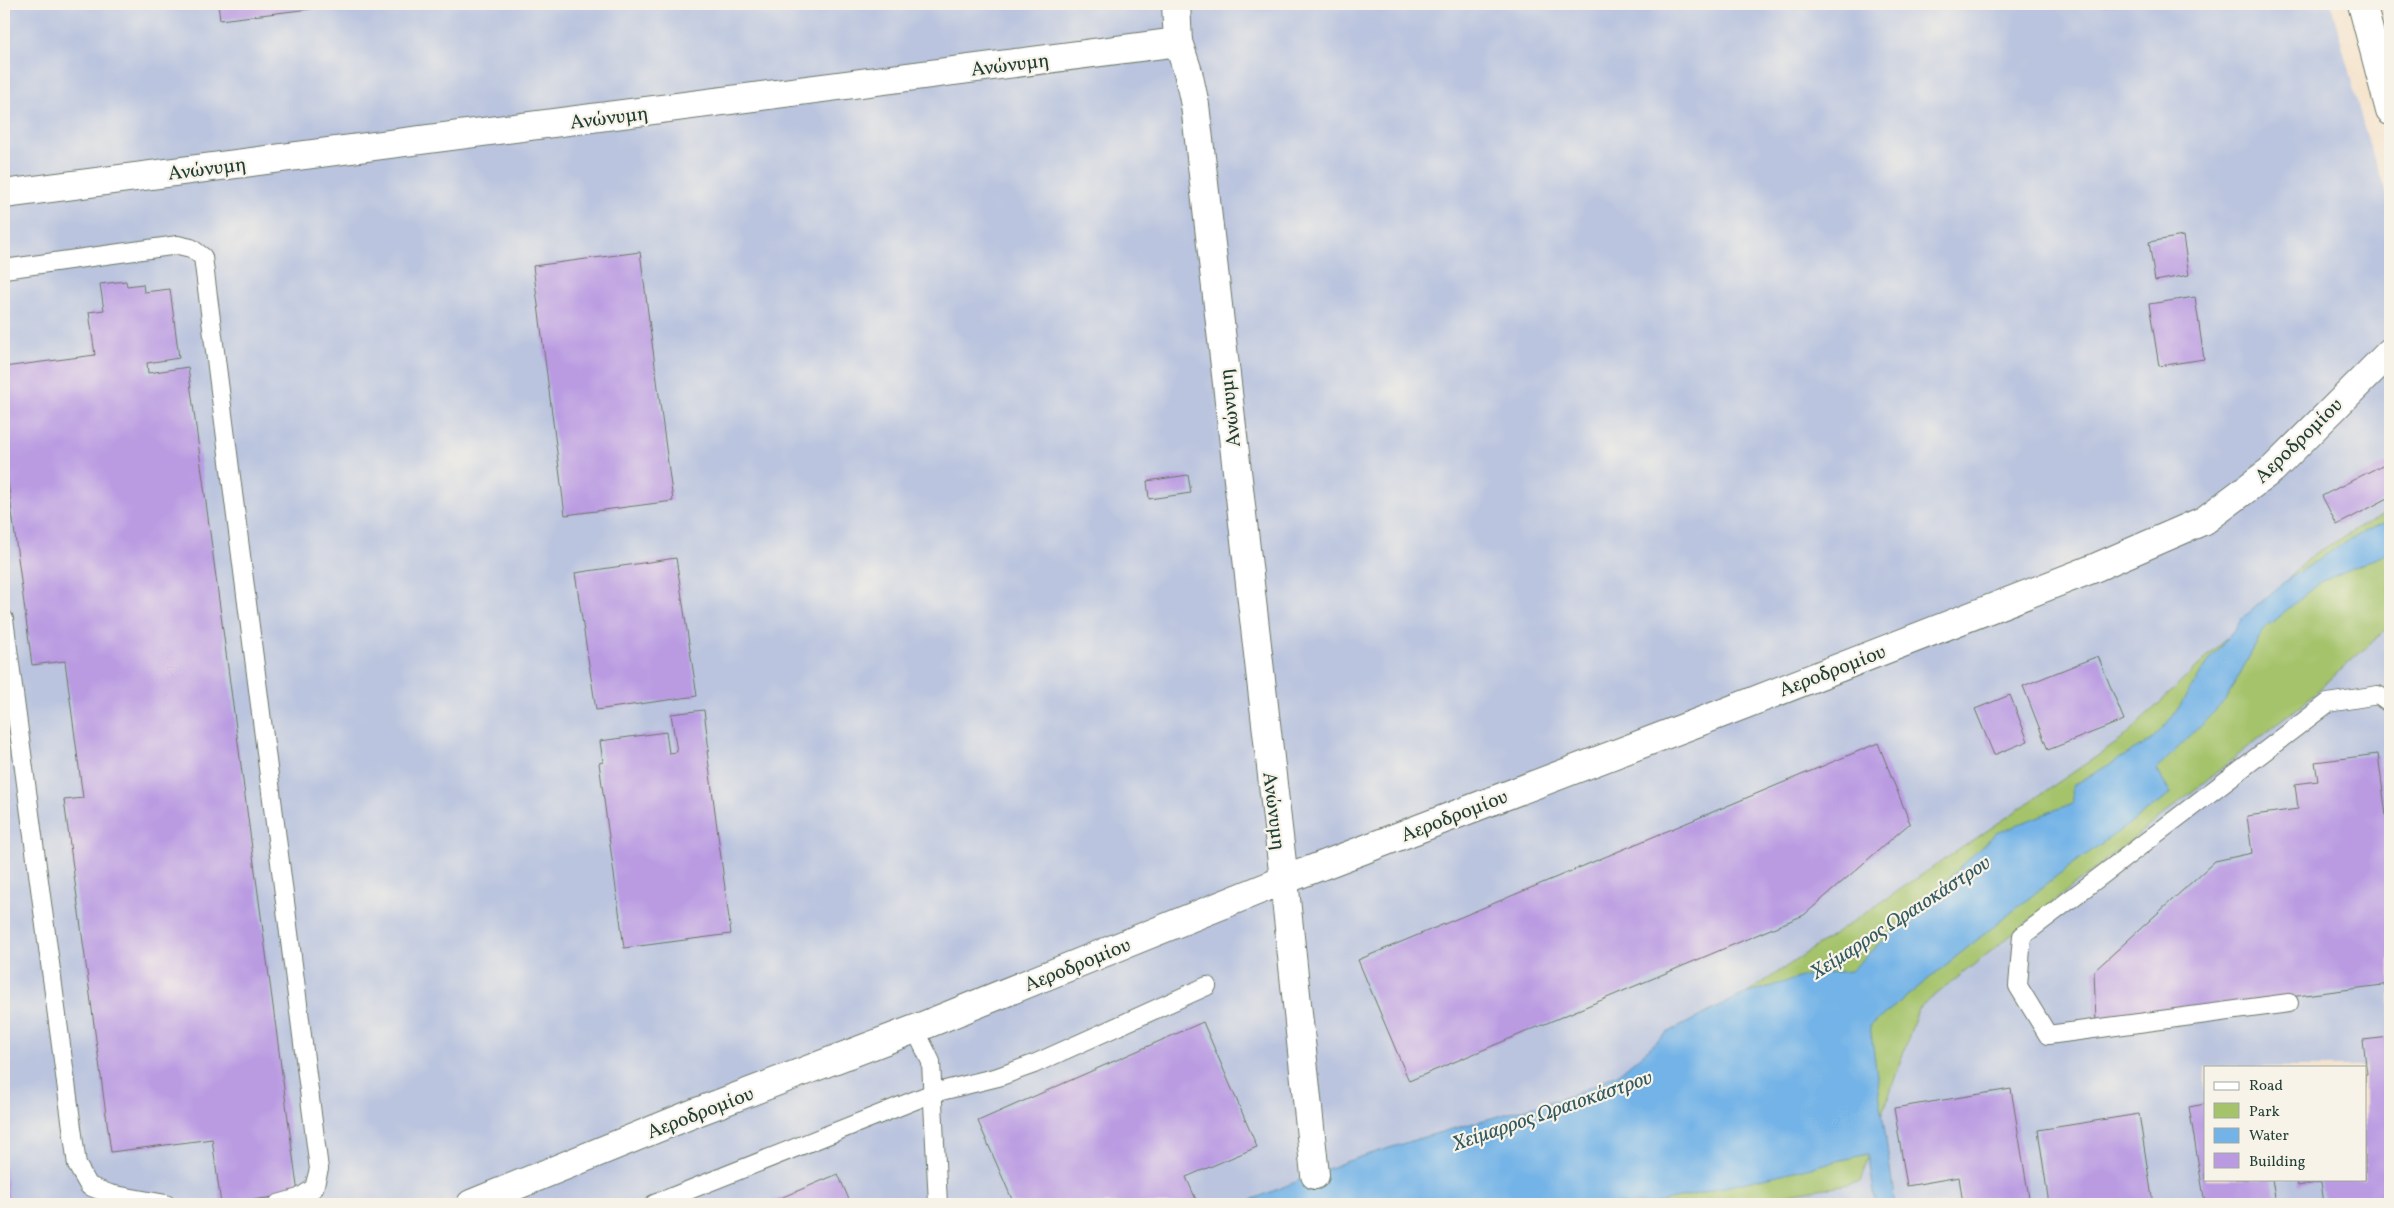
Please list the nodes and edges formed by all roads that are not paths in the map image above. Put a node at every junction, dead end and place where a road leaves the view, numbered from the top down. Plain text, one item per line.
1 (1176, 4) edge
2 (2362, 4) edge
3 (1178, 42) junction
4 (2390, 111) edge
5 (4, 194) edge
6 (4, 268) edge
7 (2390, 352) edge
8 (4, 620) edge
9 (2390, 704) edge
10 (1284, 880) junction
11 (1207, 986) dead end
12 (2289, 1003) dead end
13 (915, 1029) junction
14 (933, 1093) junction
15 (1315, 1175) dead end
16 (166, 1204) edge
17 (278, 1204) edge
18 (471, 1204) edge
19 (654, 1204) edge
20 (938, 1204) edge

1 - 3 street
2 - 4 street
3 - 5 street, Ανώνυμη
3 - 10 street, Ανώνυμη
6 - 17 lane
7 - 10 street, Αεροδρομίου
8 - 16 lane
9 - 12 lane
10 - 13 street, Αεροδρομίου
10 - 15 street, Ανώνυμη
11 - 14 lane
13 - 14 lane
13 - 18 street, Αεροδρομίου
14 - 19 lane
14 - 20 lane

